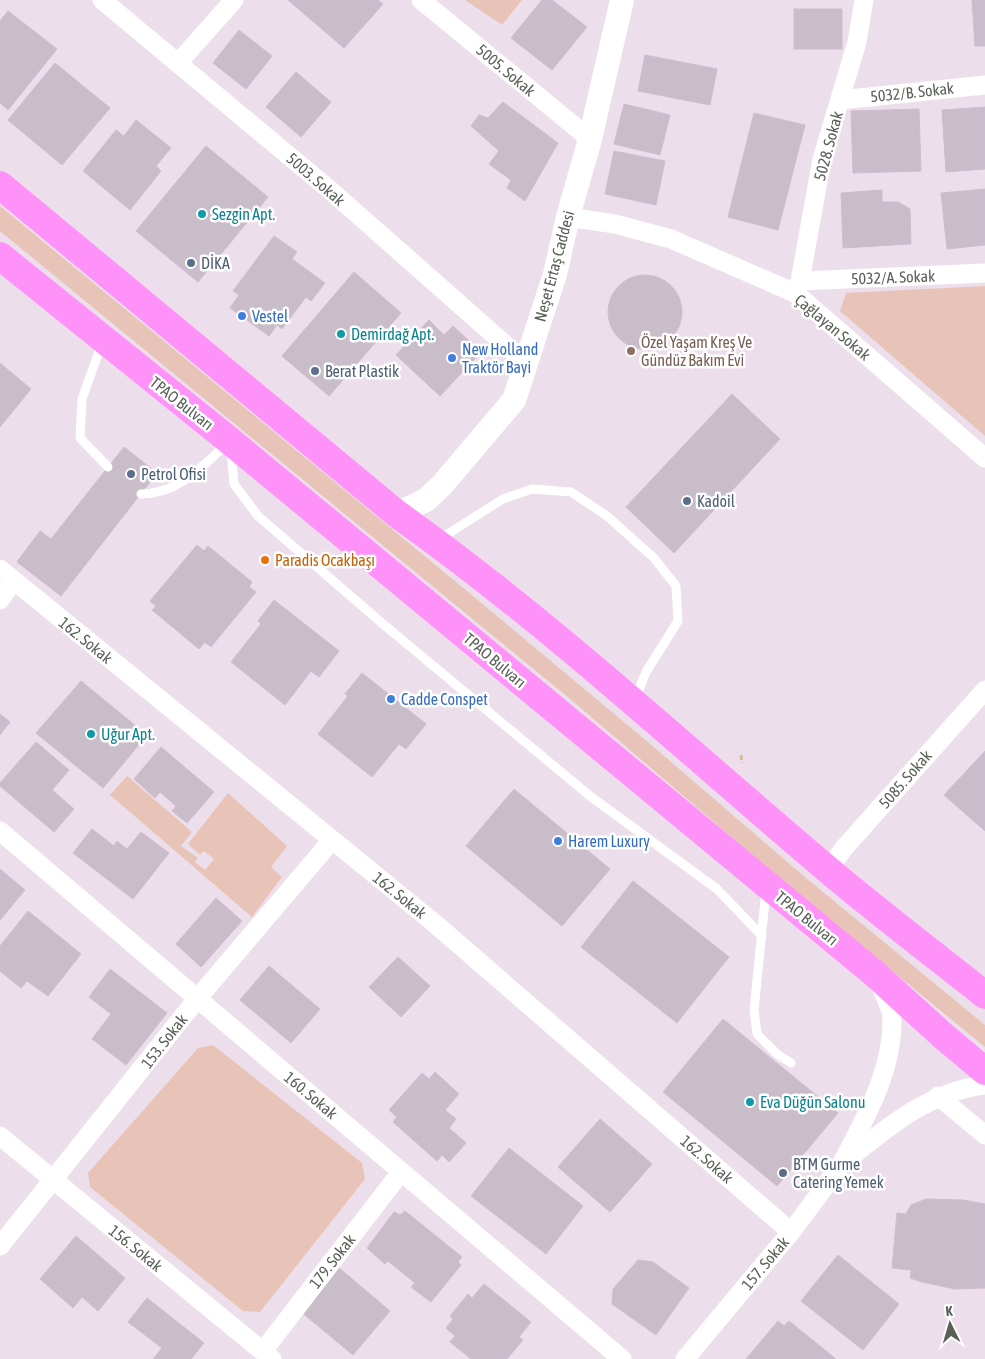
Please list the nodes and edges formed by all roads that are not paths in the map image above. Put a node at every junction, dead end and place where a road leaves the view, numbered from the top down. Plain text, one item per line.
1 (102, 0) edge
2 (234, 0) edge
3 (421, 0) edge
4 (622, 0) edge
5 (864, 0) edge
6 (179, 62) junction
7 (985, 85) edge
8 (840, 100) junction
9 (590, 139) junction
10 (0, 185) edge
11 (568, 217) junction
12 (0, 256) edge
13 (985, 273) edge
14 (798, 287) junction
15 (103, 341) junction
16 (526, 363) junction
17 (230, 441) junction
18 (985, 458) edge
19 (108, 467) dead end
20 (141, 494) dead end
21 (397, 514) junction
22 (436, 541) junction
23 (7, 575) edge
24 (0, 600) edge
25 (985, 690) edge
26 (634, 702) junction
27 (0, 831) edge
28 (332, 840) junction
29 (828, 870) junction
30 (766, 885) junction
31 (762, 936) junction
32 (875, 974) junction
33 (985, 995) edge
34 (197, 999) junction
35 (790, 1063) dead end
36 (985, 1071) edge
37 (985, 1085) edge
38 (938, 1096) junction
39 (985, 1134) edge
40 (0, 1136) edge
41 (842, 1165) junction
42 (401, 1172) junction
43 (53, 1182) junction
44 (791, 1232) junction
45 (0, 1246) edge
46 (268, 1355) edge
47 (622, 1359) edge
48 (685, 1359) edge

1 - 6 street, 5003. Sokak
2 - 6 street
3 - 9 street, 5005. Sokak
4 - 9 street, Neşet Ertaş Caddesi
5 - 8 street, 5028. Sokak
6 - 16 street, 5003. Sokak
7 - 8 street, 5032/B. Sokak
8 - 14 street, 5028. Sokak
9 - 11 street, Neşet Ertaş Caddesi
10 - 21 highway
11 - 14 street, Çağlayan Sokak
11 - 16 street, Neşet Ertaş Caddesi
12 - 15 highway, TPAO Bulvarı
13 - 14 street, 5032/A. Sokak
14 - 18 street, Çağlayan Sokak
15 - 17 highway, TPAO Bulvarı
15 - 19 lane
16 - 21 street, Neşet Ertaş Caddesi
17 - 20 lane
17 - 30 highway, TPAO Bulvarı
17 - 31 lane
21 - 22 highway
22 - 26 highway
22 - 26 lane
23 - 24 street
23 - 28 street, 162. Sokak
25 - 29 street, 5085. Sokak
26 - 29 highway
27 - 34 street, 160. Sokak
28 - 34 street, 153. Sokak
28 - 44 street, 162. Sokak
29 - 33 highway
30 - 31 lane
30 - 32 highway, TPAO Bulvarı
31 - 35 lane
32 - 36 highway, TPAO Bulvarı
32 - 41 street
34 - 42 street, 160. Sokak
34 - 43 street, 153. Sokak
37 - 38 street
38 - 39 street
38 - 41 street
40 - 43 street, 156. Sokak
41 - 44 street, 157. Sokak
42 - 46 street, 179. Sokak
42 - 47 street, 160. Sokak
43 - 45 street, 153. Sokak
43 - 46 street, 156. Sokak
44 - 48 street, 157. Sokak

